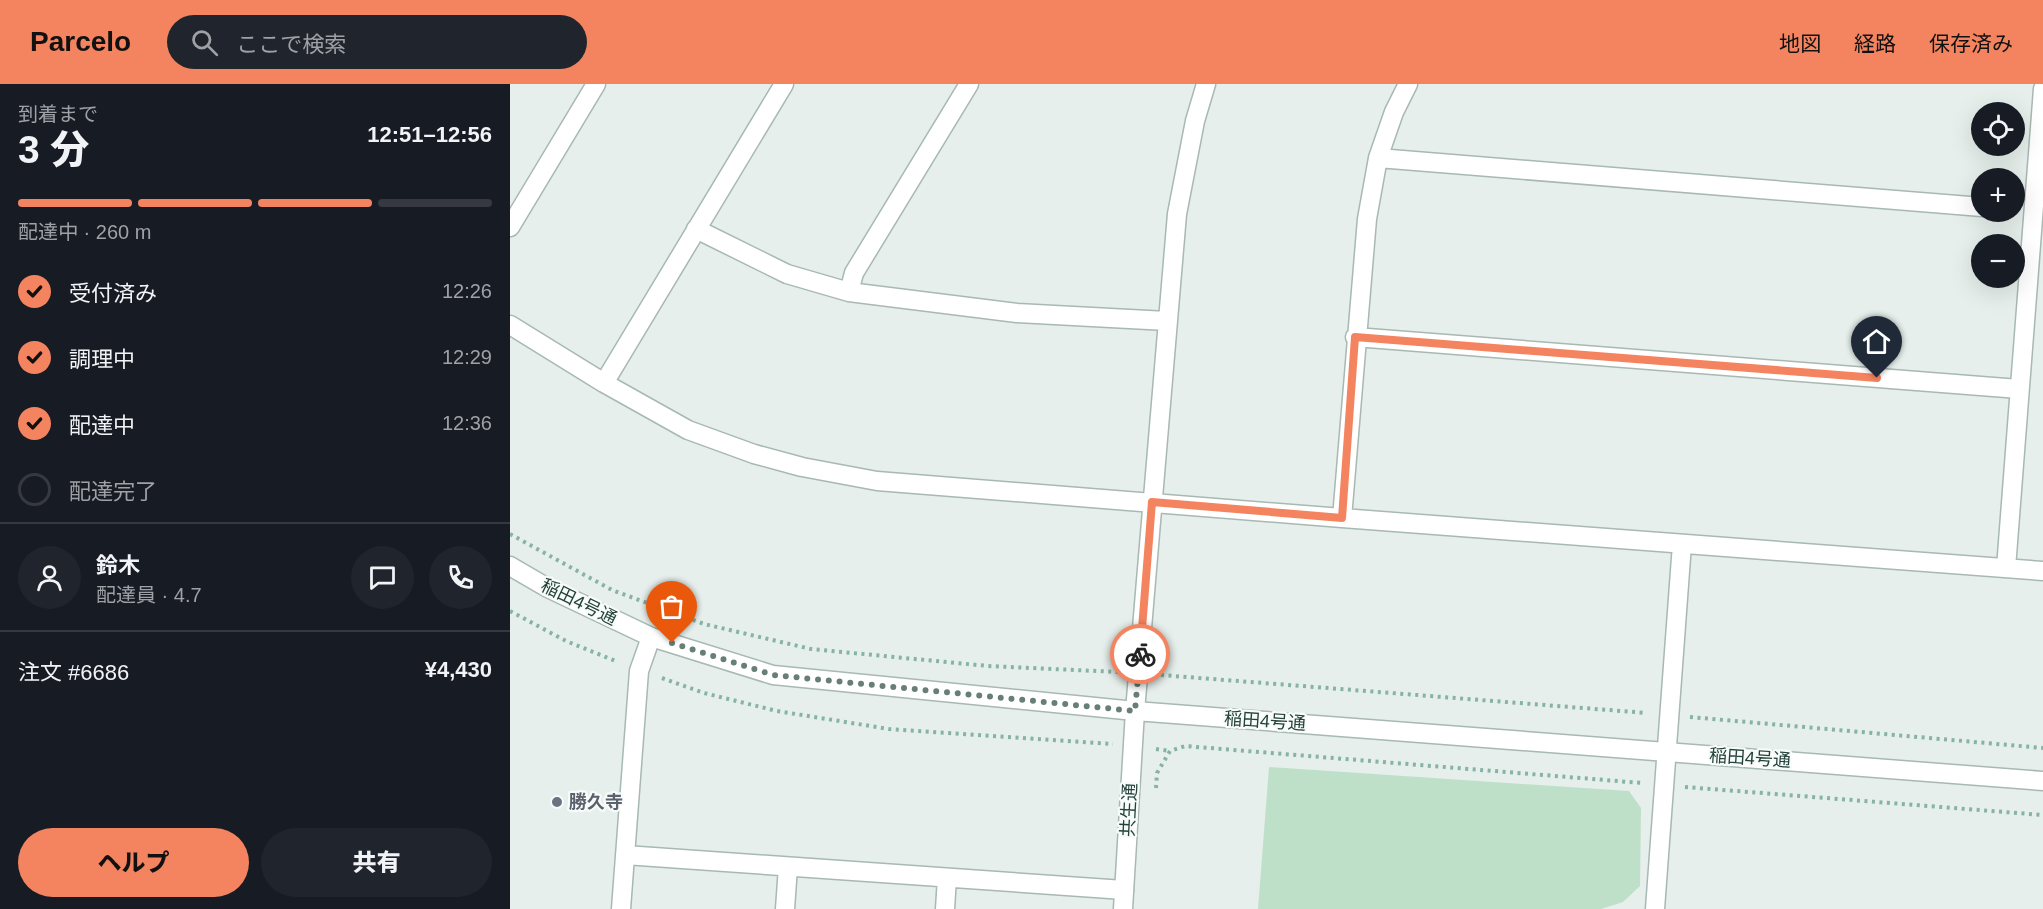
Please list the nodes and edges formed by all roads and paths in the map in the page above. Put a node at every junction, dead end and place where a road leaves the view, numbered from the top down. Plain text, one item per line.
1 (596, 84) edge
2 (784, 84) edge
3 (969, 84) edge
4 (1206, 84) edge
5 (1408, 84) edge
6 (2043, 89) edge
7 (1378, 158) junction
8 (2025, 205) edge
9 (1971, 206) edge
10 (2024, 222) edge
11 (510, 227) edge
12 (696, 229) junction
13 (849, 292) junction
14 (1167, 321) junction
15 (510, 325) edge
16 (1355, 337) junction
17 (604, 383) junction
18 (2019, 389) junction
19 (1152, 502) junction
20 (1342, 518) junction
21 (510, 534) edge
22 (1682, 544) junction
23 (510, 566) edge
24 (2006, 568) junction
25 (2043, 571) edge
26 (651, 637) junction
27 (1138, 673) junction
28 (1135, 711) junction
29 (1669, 715) junction
30 (2043, 748) edge
31 (1667, 752) junction
32 (2043, 781) edge
33 (1664, 785) junction
34 (1155, 796) dead end
35 (2043, 815) edge
36 (625, 855) junction
37 (788, 867) junction
38 (947, 878) junction
39 (1124, 890) junction
40 (621, 909) edge
41 (785, 909) edge
42 (945, 909) edge
43 (1123, 909) edge
44 (1655, 909) edge

1 - 11 street
2 - 12 street
3 - 13 street
4 - 14 street, 共生通
5 - 7 street
6 - 8 street
7 - 9 street
7 - 16 street
10 - 18 street
12 - 13 street
12 - 17 street
13 - 14 street
14 - 19 street, 共生通
15 - 17 street
16 - 18 street
16 - 20 street
17 - 19 street
18 - 24 street
19 - 20 street
19 - 27 street, 共生通
20 - 22 street
21 - 27 path
22 - 24 street
22 - 29 street
23 - 26 street, 稲田4号通
24 - 25 street
26 - 28 street, 稲田4号通
26 - 36 street
27 - 28 street, 共生通
27 - 29 path
28 - 31 street, 稲田4号通
28 - 39 street, 共生通
29 - 30 path
29 - 31 street
31 - 32 street, 稲田4号通
31 - 33 street
33 - 34 path
33 - 35 path
33 - 44 street
36 - 37 street
36 - 40 street
37 - 38 street
37 - 41 street
38 - 39 street
38 - 42 street
39 - 43 street, 共生通

